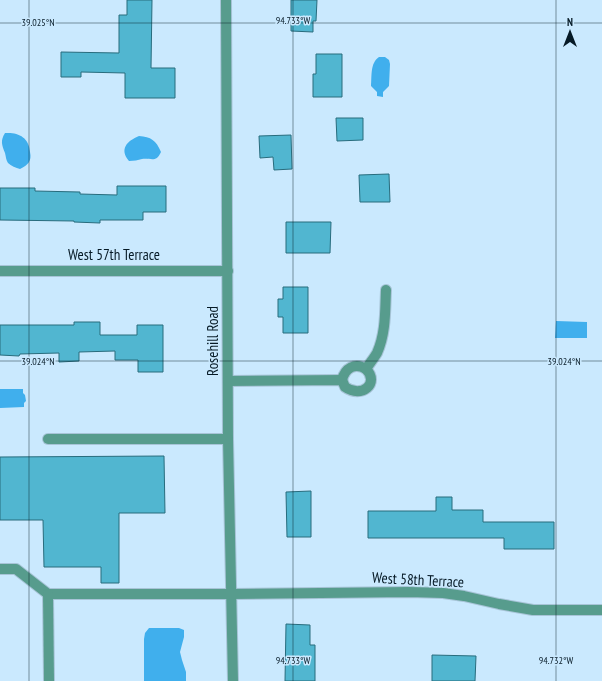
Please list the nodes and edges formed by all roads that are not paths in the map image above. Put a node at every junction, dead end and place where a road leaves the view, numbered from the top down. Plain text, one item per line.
1 (226, 0) edge
2 (0, 271) edge
3 (228, 271) junction
4 (386, 290) dead end
5 (366, 368) junction
6 (342, 380) junction
7 (228, 381) junction
8 (48, 438) dead end
9 (228, 439) junction
10 (0, 569) edge
11 (48, 594) junction
12 (231, 594) junction
13 (602, 610) edge
14 (49, 681) edge
15 (233, 681) edge

1 - 3 street, Rosehill Road
2 - 3 street, West 57th Terrace
3 - 7 street, Rosehill Road
4 - 5 street
5 - 6 street
5 - 6 street
6 - 7 street
7 - 9 street, Rosehill Road
8 - 9 street
9 - 12 street, Rosehill Road
10 - 11 street
11 - 12 street, West 58th Terrace
11 - 14 street
12 - 13 street, West 58th Terrace
12 - 15 street, Rosehill Road

